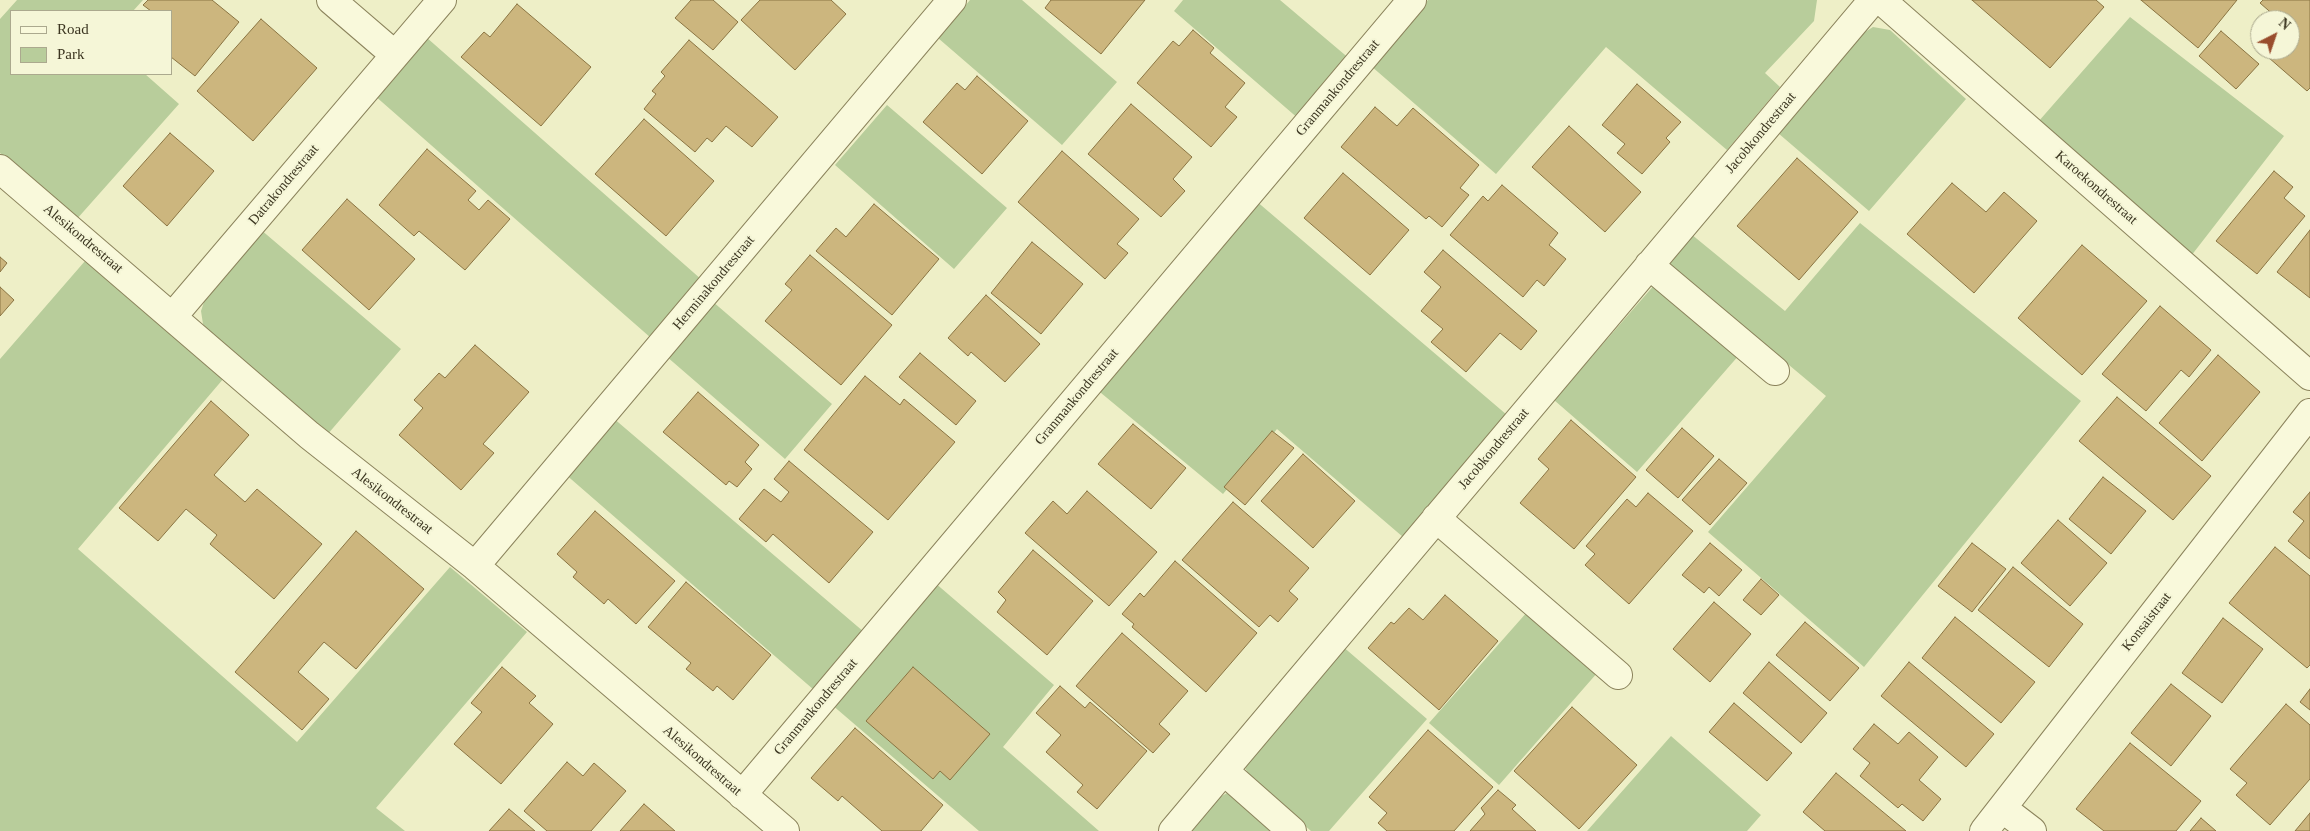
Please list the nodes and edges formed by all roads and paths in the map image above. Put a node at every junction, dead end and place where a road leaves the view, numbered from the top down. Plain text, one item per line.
1 (331, 0) edge
2 (442, 0) edge
3 (952, 0) edge
4 (1412, 0) edge
5 (1873, 0) edge
6 (1881, 0) edge
7 (395, 55) junction
8 (0, 169) edge
9 (1649, 265) junction
10 (173, 316) junction
11 (1775, 371) dead end
12 (2310, 376) edge
13 (2310, 412) edge
14 (1436, 518) junction
15 (475, 566) junction
16 (1618, 675) dead end
17 (1224, 771) junction
18 (742, 795) junction
19 (2002, 808) junction
20 (785, 831) edge
21 (1173, 831) edge
22 (1292, 831) edge
23 (1984, 831) edge
24 (2032, 831) edge

1 - 7 street
2 - 7 street, Datrakondrestraat
3 - 15 street, Herminakondrestraat
4 - 18 street, Granmankondrestraat
5 - 9 street, Jacobkondrestraat
6 - 12 street, Karoekondrestraat
7 - 10 street, Datrakondrestraat
8 - 10 street, Alesikondrestraat
9 - 11 street
9 - 14 street, Jacobkondrestraat
10 - 15 street, Alesikondrestraat
13 - 19 street, Konsaistraat
14 - 16 street
14 - 17 street, Jacobkondrestraat
15 - 18 street, Alesikondrestraat
17 - 21 street, Jacobkondrestraat
17 - 22 street
18 - 20 street, Alesikondrestraat
19 - 23 street, Konsaistraat
19 - 24 street

